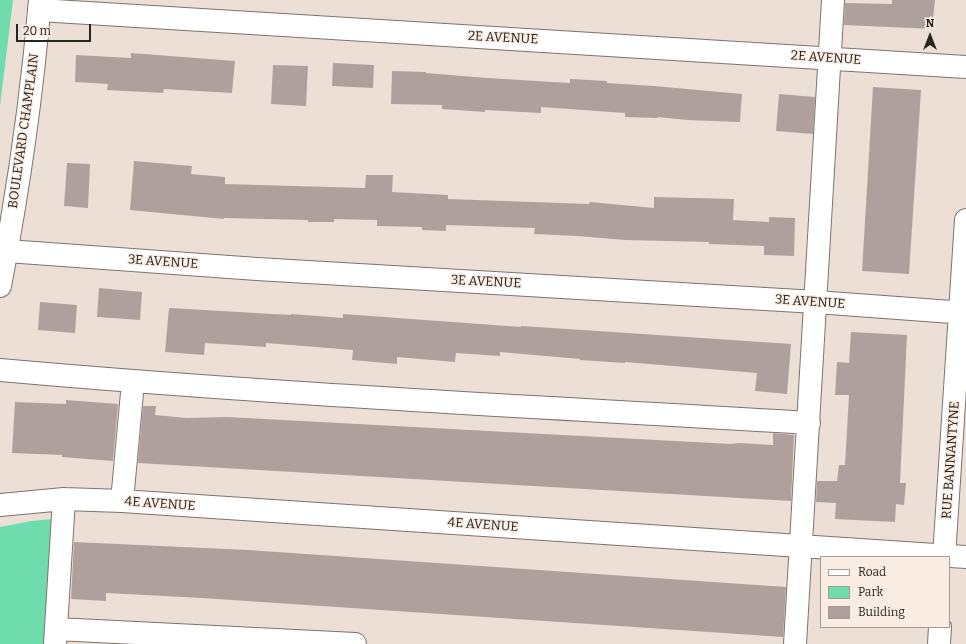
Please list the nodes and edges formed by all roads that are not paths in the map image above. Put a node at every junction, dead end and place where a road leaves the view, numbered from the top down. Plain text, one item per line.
1 (833, 0) edge
2 (40, 5) edge
3 (830, 58) junction
4 (966, 67) edge
5 (966, 220) edge
6 (7, 251) junction
7 (0, 286) edge
8 (816, 302) junction
9 (963, 312) edge
10 (0, 370) edge
11 (133, 382) junction
12 (808, 423) junction
13 (64, 499) junction
14 (122, 501) junction
15 (0, 505) edge
16 (801, 546) junction
17 (944, 556) edge
18 (950, 556) edge
19 (966, 557) edge
20 (940, 628) edge
21 (56, 637) edge
22 (355, 644) edge
23 (794, 644) edge
24 (939, 644) edge

1 - 3 street
2 - 3 street, 2E AVENUE
2 - 6 street, BOULEVARD CHAMPLAIN
3 - 4 street, 2E AVENUE
3 - 8 street
5 - 9 street, RUE BANNANTYNE
6 - 7 street, BOULEVARD CHAMPLAIN
6 - 8 street, 3E AVENUE
8 - 9 street, 3E AVENUE
8 - 12 street
9 - 17 street, RUE BANNANTYNE
10 - 11 street
11 - 12 street
11 - 14 street
12 - 16 street
13 - 14 street, 4E AVENUE
13 - 15 street, 4E AVENUE
13 - 21 street
14 - 16 street, 4E AVENUE
16 - 17 street, 4E AVENUE
16 - 23 street
18 - 19 street, 4E AVENUE
20 - 24 street
21 - 22 street

